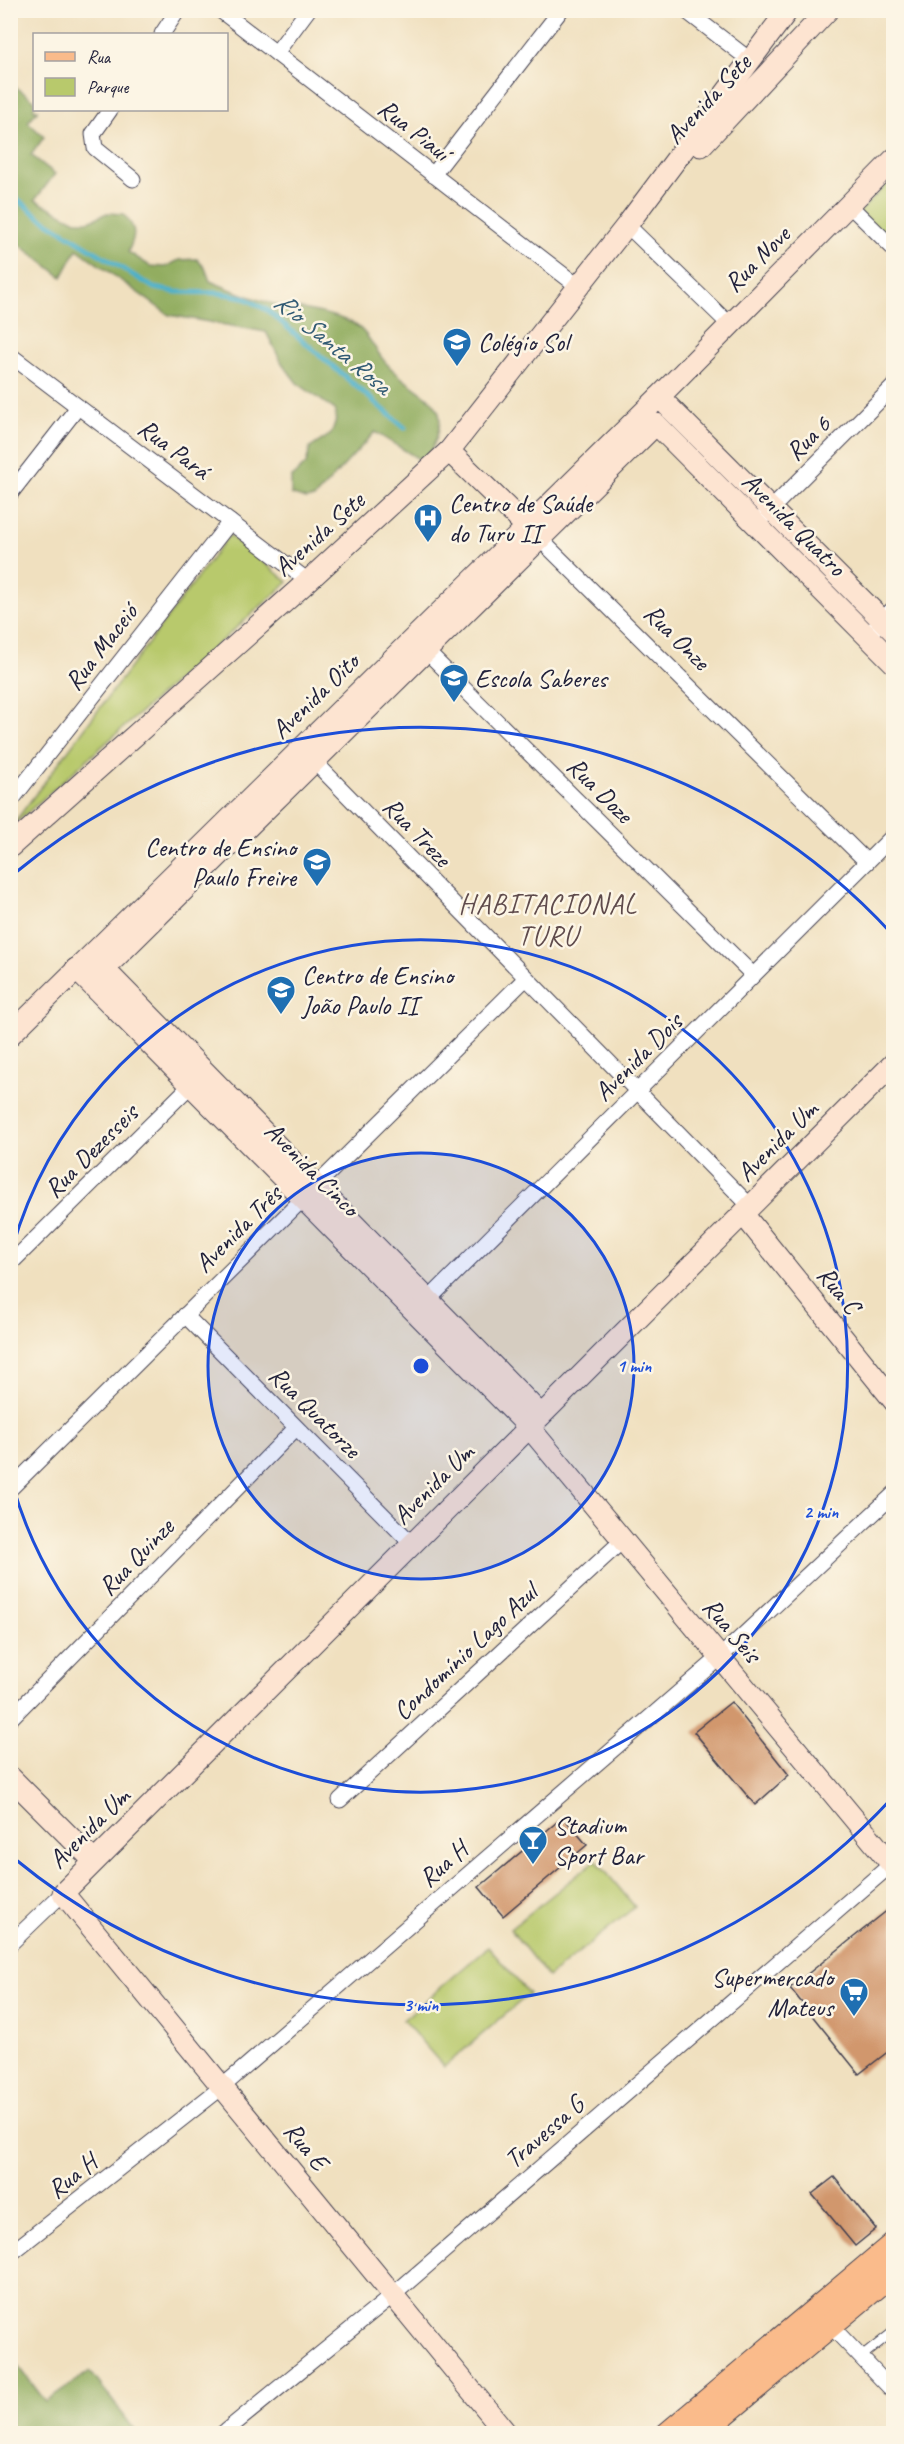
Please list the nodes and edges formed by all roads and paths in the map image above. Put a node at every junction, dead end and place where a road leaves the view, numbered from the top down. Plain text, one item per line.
1 (178, 10) edge
2 (220, 10) edge
3 (308, 10) edge
4 (561, 10) edge
5 (685, 10) edge
6 (788, 10) edge
7 (828, 10) edge
8 (163, 33) edge
9 (276, 53) junction
10 (751, 61) junction
11 (109, 111) edge
12 (894, 159) edge
13 (433, 175) junction
14 (133, 179) dead end
15 (849, 204) junction
16 (627, 225) junction
17 (894, 249) edge
18 (579, 287) junction
19 (730, 325) junction
20 (10, 355) edge
21 (894, 386) edge
22 (659, 397) junction
23 (78, 406) junction
24 (656, 424) junction
25 (449, 451) junction
26 (10, 494) edge
27 (771, 509) junction
28 (230, 522) junction
29 (756, 524) junction
30 (533, 533) junction
31 (308, 581) junction
32 (890, 620) edge
33 (867, 636) junction
34 (420, 645) junction
35 (894, 663) edge
36 (308, 755) junction
37 (10, 802) edge
38 (894, 835) edge
39 (12, 843) edge
40 (867, 862) junction
41 (76, 969) junction
42 (104, 969) junction
43 (753, 975) junction
44 (526, 978) junction
45 (10, 1035) edge
46 (894, 1064) edge
47 (198, 1079) junction
48 (638, 1090) junction
49 (310, 1192) junction
50 (747, 1210) junction
51 (10, 1264) edge
52 (422, 1306) junction
53 (185, 1315) junction
54 (894, 1401) edge
55 (535, 1421) junction
56 (297, 1428) junction
57 (10, 1489) edge
58 (894, 1494) edge
59 (623, 1540) junction
60 (411, 1543) junction
61 (720, 1657) junction
62 (10, 1719) edge
63 (10, 1777) edge
64 (340, 1800) dead end
65 (94, 1861) junction
66 (893, 1865) edge
67 (63, 1893) junction
68 (10, 1944) edge
69 (222, 2087) junction
70 (894, 2244) edge
71 (10, 2254) edge
72 (894, 2272) edge
73 (393, 2295) junction
74 (830, 2325) junction
75 (894, 2331) edge
76 (860, 2358) junction
77 (894, 2392) edge
78 (222, 2433) edge
79 (507, 2433) edge
80 (668, 2433) edge
81 (700, 2433) edge

1 - 8 street
2 - 9 street, Rua Piauí
3 - 9 street
4 - 13 street
5 - 10 street
6 - 10 street, Avenida Sete
7 - 16 street, Avenida Sete
9 - 13 street, Rua Piauí
10 - 16 street, Avenida Sete
11 - 14 street
12 - 15 street, Rua Nove
13 - 18 street, Rua Piauí
15 - 17 street
15 - 19 street, Rua Nove
16 - 18 street, Avenida Sete
16 - 19 street
18 - 25 street, Avenida Sete
19 - 22 street, Rua Nove
20 - 23 street, Rua Pará
21 - 27 street, Rua 6
22 - 24 street
22 - 27 street, Avenida Quatro
22 - 30 street, Avenida Oito
23 - 26 street
23 - 28 street, Rua Pará
24 - 29 street, Avenida Quatro
24 - 30 street
25 - 30 street, Rua Onze
25 - 31 street, Avenida Sete
27 - 29 street, Rua 6
27 - 32 street, Avenida Quatro
28 - 31 street, Rua Pará
28 - 37 street, Rua Maceió
29 - 33 street, Avenida Quatro
30 - 34 street, Avenida Oito
30 - 40 street, Rua Onze
31 - 39 street, Avenida Sete
32 - 33 street
33 - 35 street, Avenida Quatro
34 - 36 street, Avenida Oito
34 - 43 street, Rua Doze
36 - 41 street, Avenida Oito
36 - 42 street
36 - 44 street, Rua Treze
38 - 40 street, Avenida Dois
40 - 43 street, Avenida Dois
41 - 42 street
41 - 45 street, Avenida Oito
41 - 47 street, Avenida Cinco
42 - 47 street, Avenida Cinco
43 - 48 street, Avenida Dois
44 - 48 street, Rua Treze
44 - 49 street, Avenida Três
46 - 50 street, Avenida Um
47 - 49 street, Avenida Cinco
47 - 51 street, Rua Dezesseis
48 - 50 street, Rua Treze
48 - 52 street, Avenida Dois
49 - 52 street, Avenida Cinco
49 - 53 street, Avenida Três
50 - 54 street, Rua C
50 - 55 street, Avenida Um
52 - 55 street, Avenida Cinco
53 - 56 street, Rua Quatorze
53 - 57 street, Avenida Três
55 - 59 street, Rua Seis
55 - 60 street, Avenida Um
56 - 60 street, Rua Quatorze
56 - 62 street, Rua Quinze
58 - 61 street, Rua H
59 - 61 street, Rua Seis
59 - 64 street, Condomínio Lago Azul
60 - 65 street, Avenida Um
61 - 66 street, Rua Seis
61 - 69 street, Rua H
63 - 65 street
65 - 67 street, Avenida Um
66 - 73 street, Travessa G
67 - 68 street, Avenida Um
67 - 69 street, Rua E
69 - 71 street, Rua H
69 - 73 street, Rua E
70 - 80 main road
72 - 74 main road
73 - 78 street, Travessa G
73 - 79 street, Rua E
74 - 76 street
74 - 81 main road
75 - 76 lane
76 - 77 street

